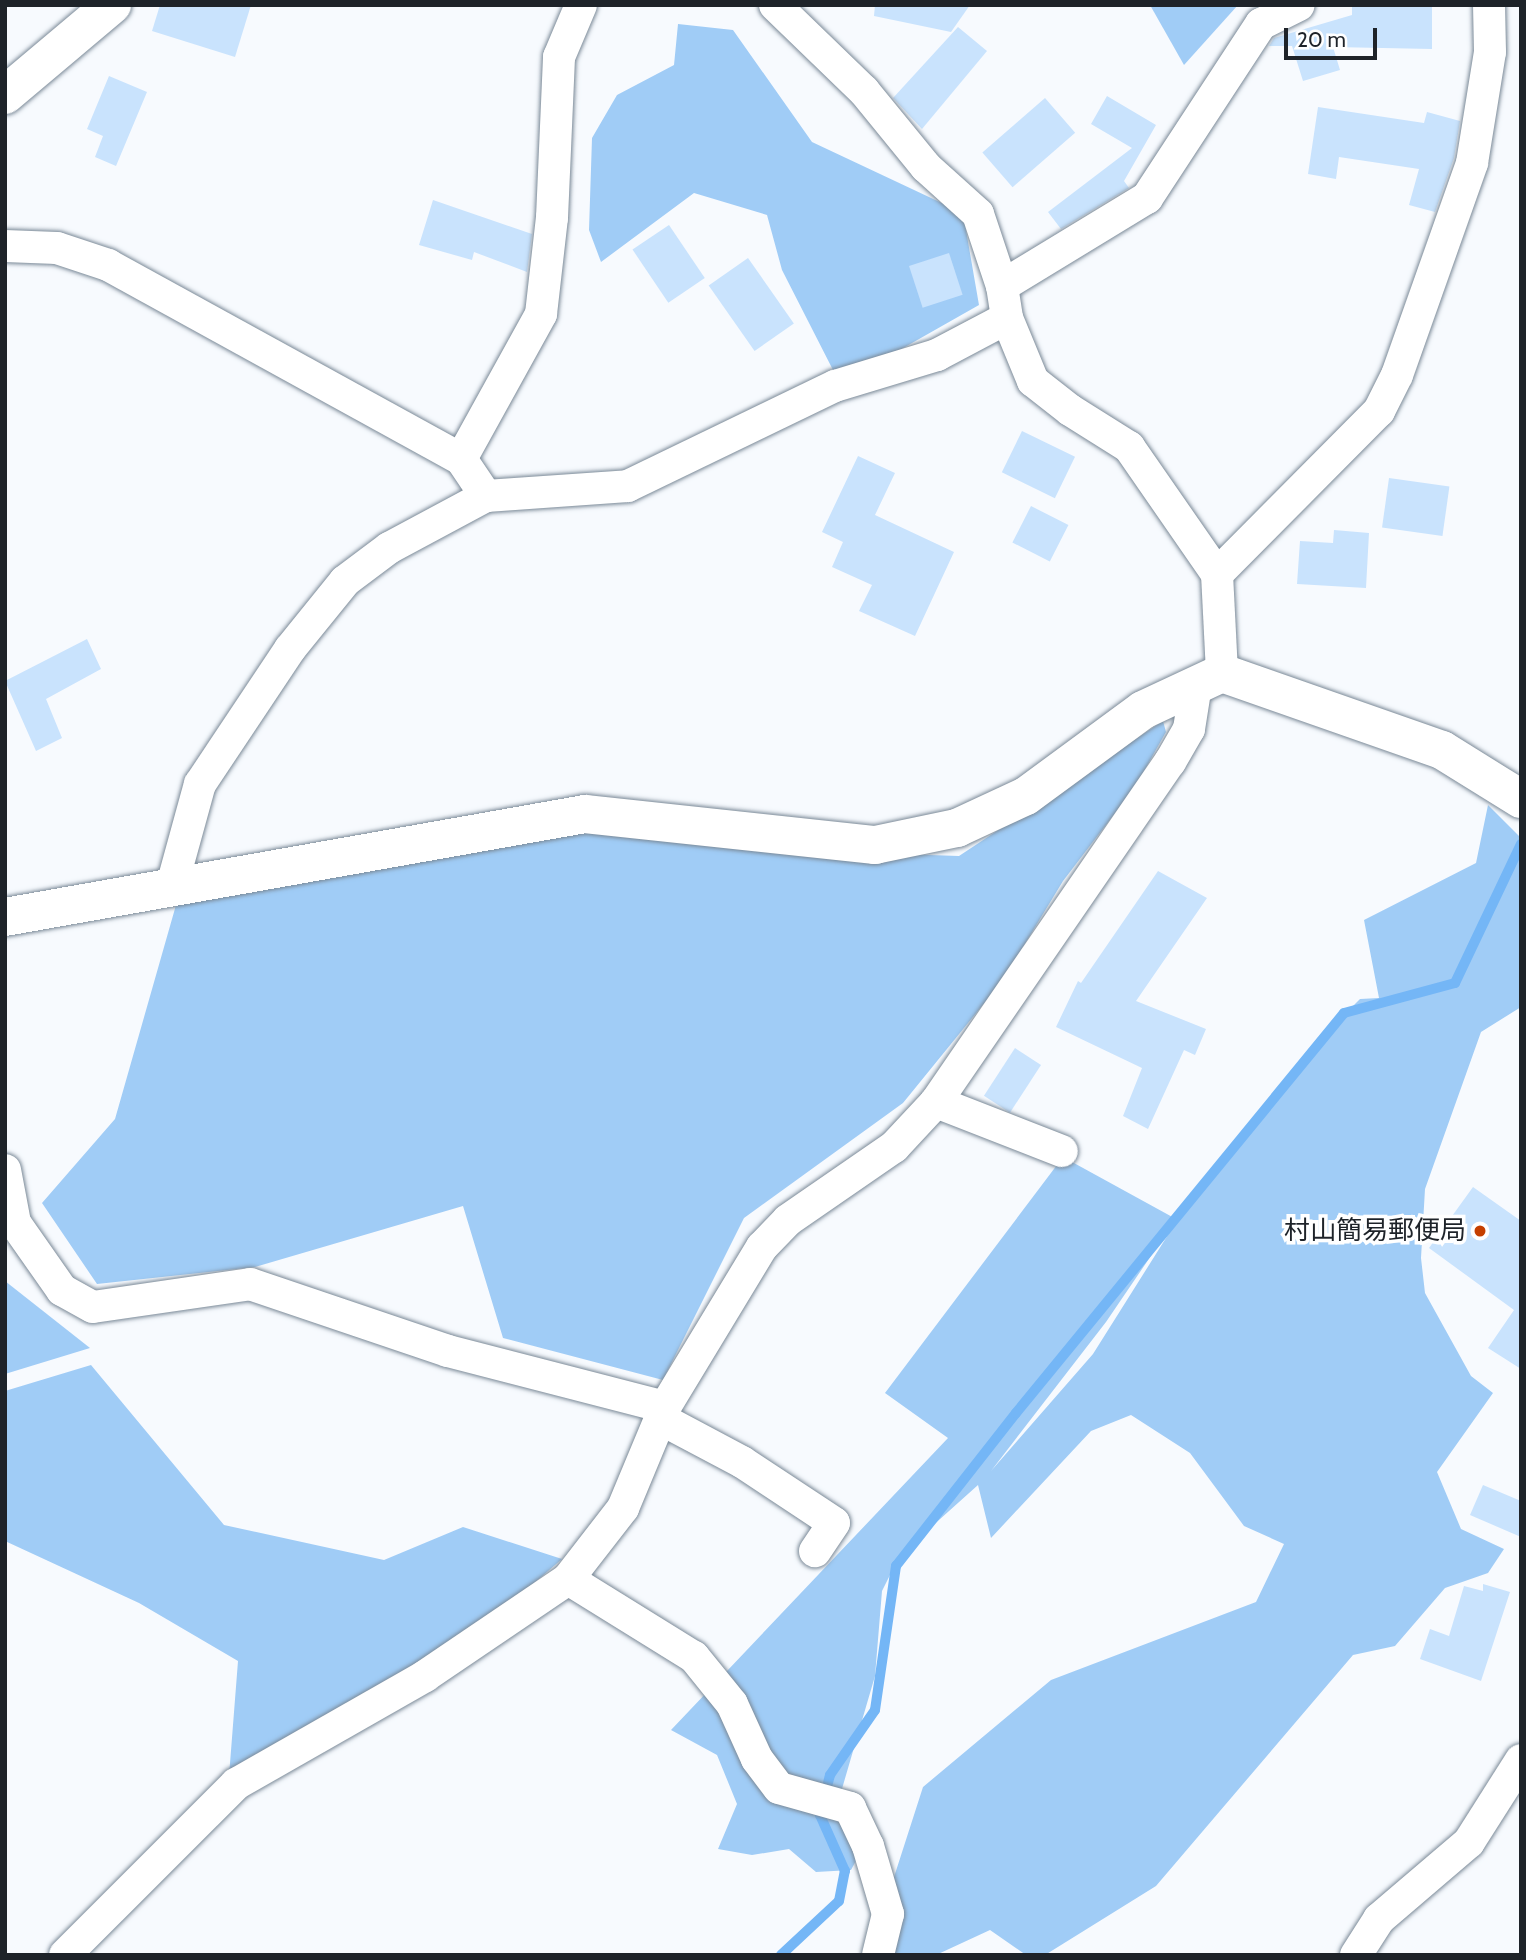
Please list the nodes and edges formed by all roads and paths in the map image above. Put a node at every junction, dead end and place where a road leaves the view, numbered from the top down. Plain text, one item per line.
1 (112, 5) edge
2 (581, 5) edge
3 (775, 5) edge
4 (1299, 5) edge
5 (1489, 5) edge
6 (5, 95) edge
7 (5, 246) edge
8 (1002, 286) junction
9 (1007, 318) junction
10 (461, 459) junction
11 (486, 496) junction
12 (1217, 574) junction
13 (1209, 679) junction
14 (1521, 799) edge
15 (171, 889) junction
16 (5, 917) edge
17 (936, 1102) junction
18 (1062, 1151) dead end
19 (5, 1170) edge
20 (663, 1413) junction
21 (815, 1551) dead end
22 (568, 1579) junction
23 (1521, 1760) edge
24 (65, 1955) edge
25 (878, 1955) edge
26 (1356, 1955) edge

1 - 6 street
2 - 10 street
3 - 8 street
4 - 8 street
5 - 12 street
7 - 10 street
8 - 9 street
9 - 11 street
9 - 12 street
10 - 11 street
11 - 15 street
12 - 13 street
13 - 14 street
13 - 15 street
13 - 17 street
15 - 16 street
17 - 18 street
17 - 20 street
19 - 20 street
20 - 21 street
20 - 22 street
22 - 24 street
22 - 25 street
23 - 26 street

